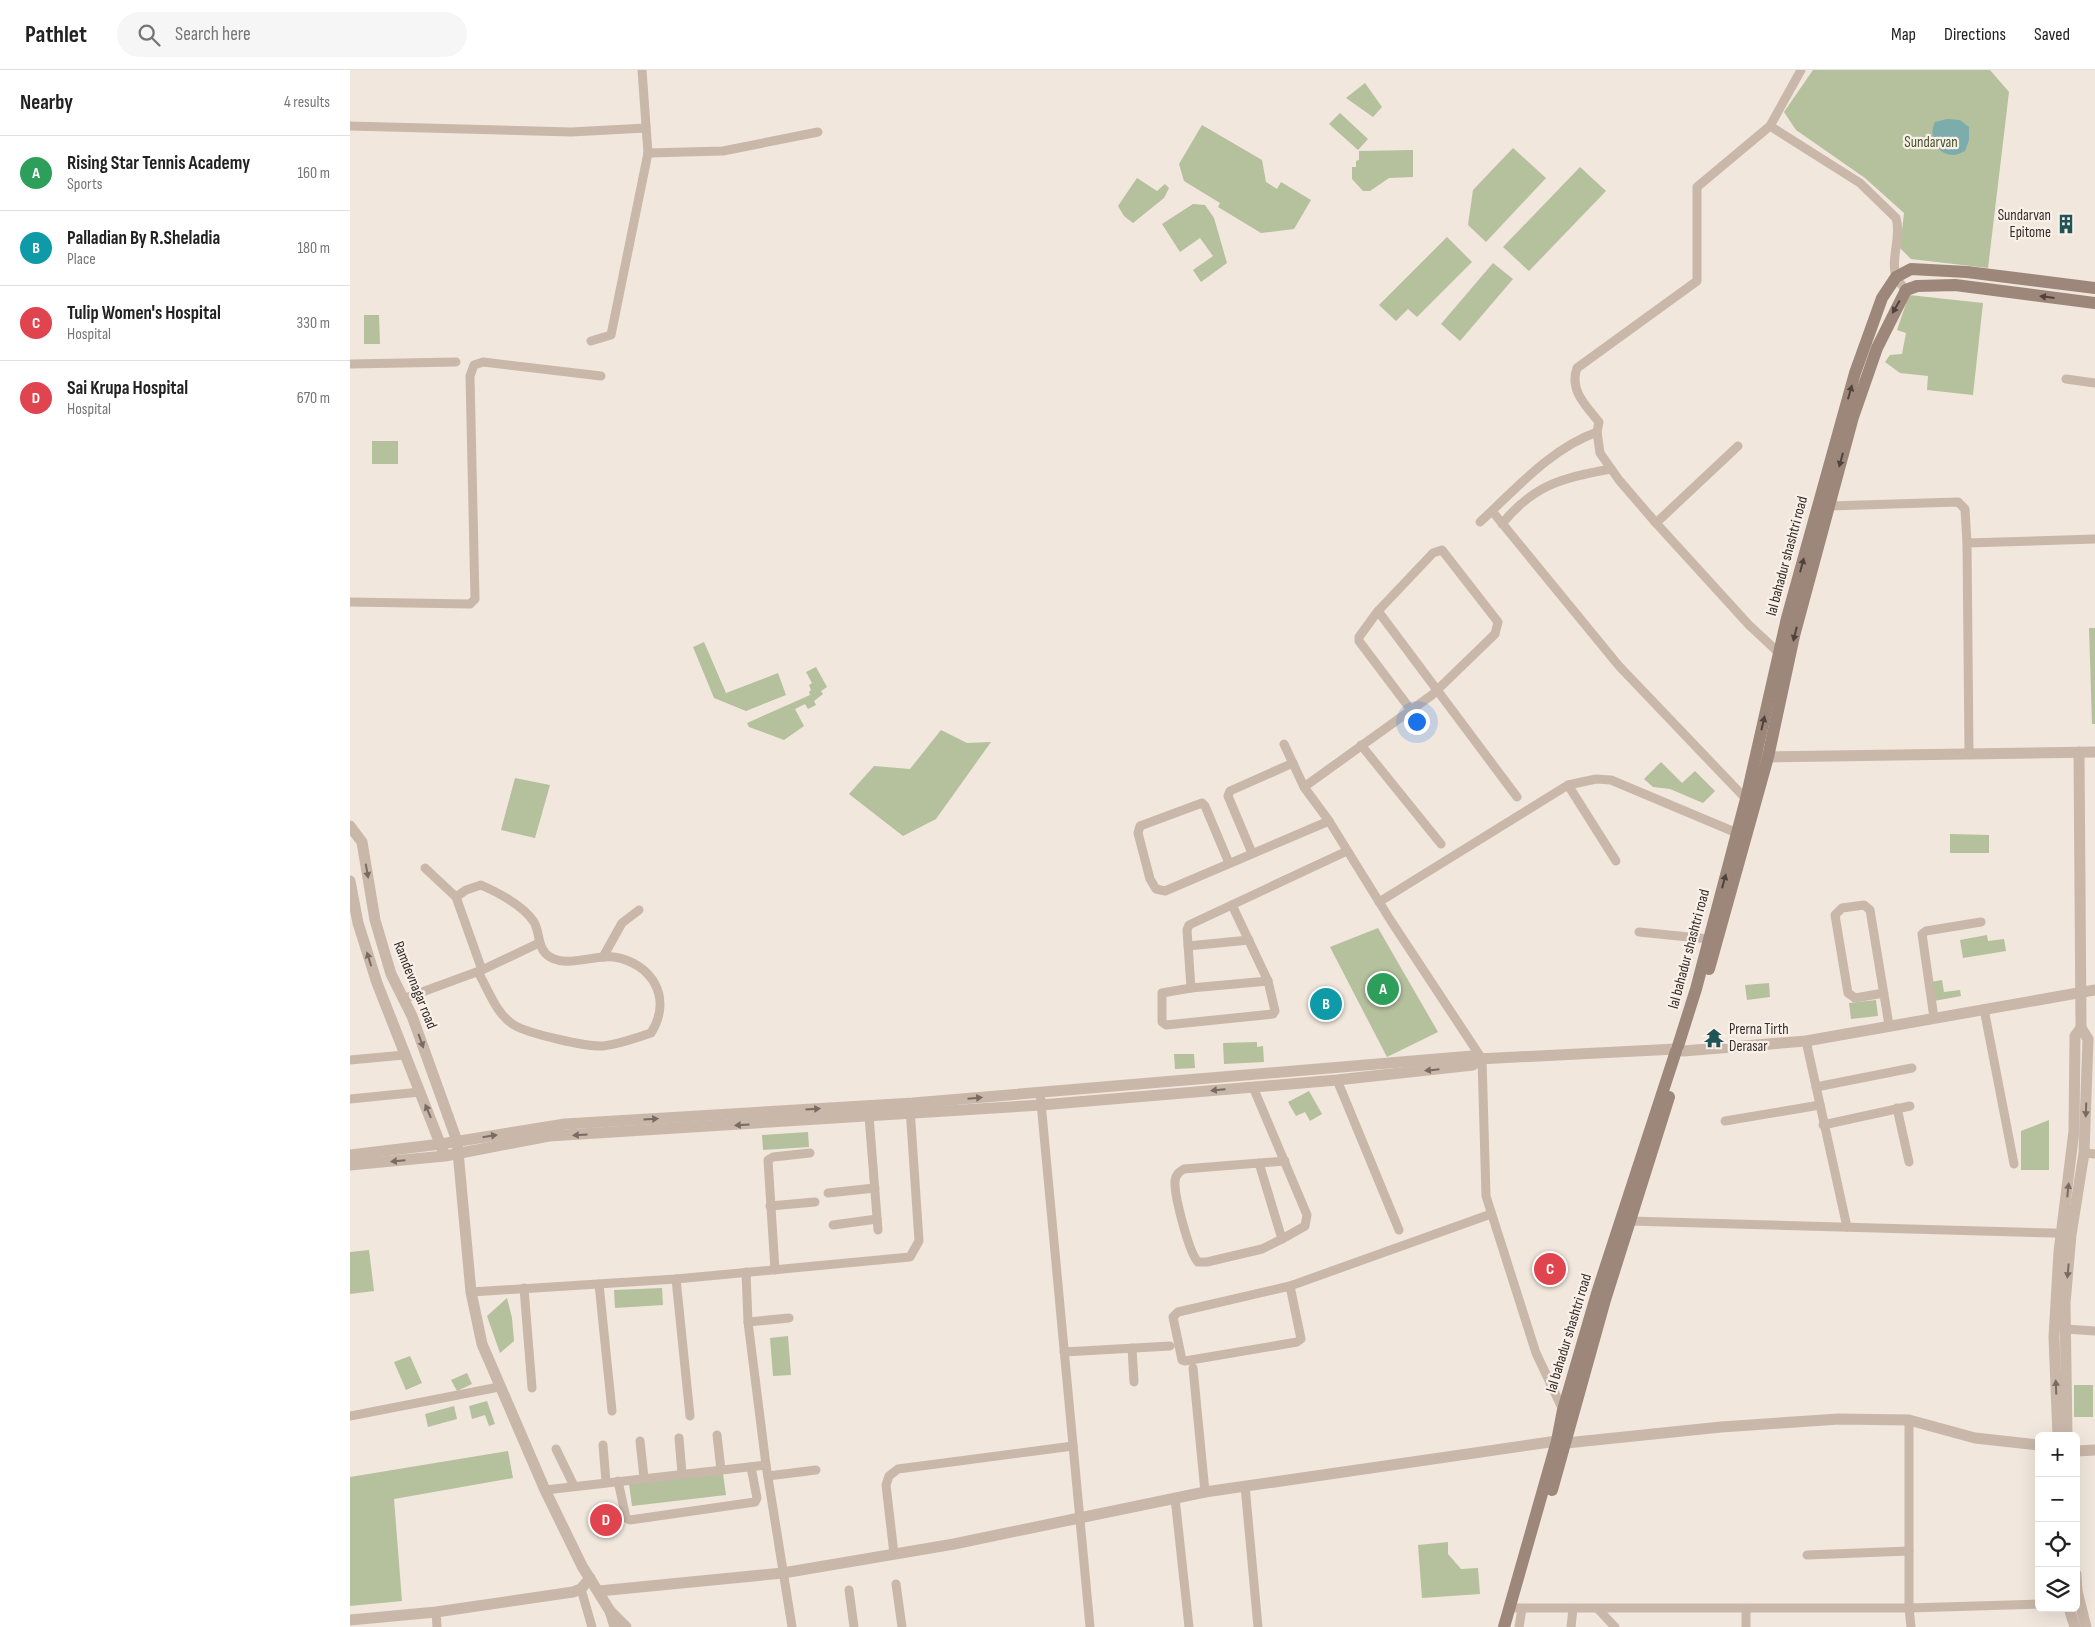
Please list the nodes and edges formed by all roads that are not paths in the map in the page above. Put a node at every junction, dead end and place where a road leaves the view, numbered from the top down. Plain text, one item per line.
1 (642, 70) edge
2 (1801, 70) edge
3 (350, 126) edge
4 (1770, 126) junction
5 (646, 128) junction
6 (818, 132) dead end
7 (648, 153) junction
8 (1896, 278) junction
9 (2095, 288) edge
10 (1906, 290) junction
11 (2095, 302) edge
12 (591, 340) dead end
13 (456, 362) dead end
14 (350, 364) edge
15 (601, 376) dead end
16 (2066, 379) dead end
17 (2095, 383) edge
18 (1597, 432) junction
19 (1738, 446) dead end
20 (1611, 468) junction
21 (1829, 506) junction
22 (1492, 511) junction
23 (1480, 522) dead end
24 (1656, 523) junction
25 (1502, 524) junction
26 (2095, 539) edge
27 (1967, 543) junction
28 (350, 602) edge
29 (1378, 611) junction
30 (1779, 653) junction
31 (1436, 688) junction
32 (1411, 710) junction
33 (1284, 744) dead end
34 (1361, 745) junction
35 (2079, 752) junction
36 (2095, 752) edge
37 (1969, 753) junction
38 (1762, 757) junction
39 (1293, 763) junction
40 (1568, 785) junction
41 (1304, 787) junction
42 (1517, 797) dead end
43 (1746, 799) junction
44 (1329, 821) junction
45 (350, 826) edge
46 (1737, 833) junction
47 (1441, 844) dead end
48 (1347, 851) junction
49 (1252, 853) junction
50 (1616, 861) dead end
51 (1229, 863) junction
52 (425, 868) dead end
53 (350, 881) edge
54 (456, 897) junction
55 (1379, 902) junction
56 (1232, 906) junction
57 (639, 910) dead end
58 (1981, 922) dead end
59 (1639, 932) dead end
60 (1709, 939) junction
61 (1249, 940) junction
62 (539, 943) junction
63 (1188, 946) junction
64 (603, 957) junction
65 (480, 971) junction
66 (1268, 981) junction
67 (1191, 988) junction
68 (2095, 990) edge
69 (2081, 992) junction
70 (1884, 993) junction
71 (403, 999) junction
72 (1984, 1009) junction
73 (1934, 1018) junction
74 (1889, 1026) junction
75 (2081, 1028) junction
76 (1806, 1041) junction
77 (1680, 1049) junction
78 (404, 1055) junction
79 (1480, 1059) junction
80 (350, 1060) edge
81 (1912, 1068) dead end
82 (1337, 1080) junction
83 (1253, 1087) junction
84 (1816, 1087) junction
85 (420, 1092) junction
86 (1040, 1092) junction
87 (350, 1099) edge
88 (1041, 1105) junction
89 (1820, 1105) junction
90 (1910, 1106) dead end
91 (910, 1108) junction
92 (1897, 1108) junction
93 (868, 1116) junction
94 (1724, 1121) dead end
95 (1823, 1125) junction
96 (457, 1141) junction
97 (441, 1144) junction
98 (810, 1153) dead end
99 (2090, 1153) edge
100 (459, 1154) junction
101 (350, 1155) edge
102 (445, 1156) junction
103 (1285, 1161) junction
104 (1909, 1162) dead end
105 (1259, 1163) junction
106 (2014, 1164) dead end
107 (350, 1165) edge
108 (458, 1170) junction
109 (875, 1188) junction
110 (828, 1194) dead end
111 (815, 1202) dead end
112 (770, 1206) junction
113 (1491, 1214) junction
114 (877, 1219) junction
115 (1630, 1221) junction
116 (833, 1225) dead end
117 (1847, 1227) junction
118 (878, 1230) dead end
119 (1399, 1230) dead end
120 (2066, 1235) junction
121 (1282, 1239) junction
122 (775, 1270) junction
123 (746, 1272) junction
124 (676, 1279) junction
125 (599, 1284) junction
126 (1290, 1286) junction
127 (524, 1288) junction
128 (471, 1292) junction
129 (788, 1318) dead end
130 (748, 1322) junction
131 (2065, 1329) junction
132 (2095, 1331) edge
133 (1170, 1346) dead end
134 (1132, 1348) junction
135 (1064, 1352) junction
136 (1193, 1368) dead end
137 (1134, 1382) dead end
138 (499, 1387) junction
139 (532, 1388) dead end
140 (1563, 1410) junction
141 (612, 1411) dead end
142 (350, 1416) edge
143 (690, 1416) dead end
144 (1909, 1420) junction
145 (2058, 1432) edge
146 (2068, 1432) edge
147 (717, 1435) dead end
148 (679, 1438) dead end
149 (640, 1441) dead end
150 (1561, 1442) junction
151 (2095, 1443) edge
152 (2080, 1444) edge
153 (603, 1445) dead end
154 (2035, 1445) edge
155 (1073, 1446) junction
156 (556, 1450) dead end
157 (2095, 1450) edge
158 (2080, 1451) edge
159 (766, 1465) junction
160 (751, 1467) junction
161 (721, 1470) junction
162 (816, 1470) dead end
163 (682, 1474) junction
164 (768, 1476) junction
165 (644, 1478) junction
166 (618, 1481) junction
167 (606, 1482) junction
168 (574, 1486) junction
169 (1245, 1486) junction
170 (545, 1490) junction
171 (1205, 1492) junction
172 (1175, 1498) junction
173 (1080, 1518) junction
174 (1909, 1551) junction
175 (894, 1554) junction
176 (1807, 1555) dead end
177 (783, 1573) junction
178 (590, 1578) junction
179 (896, 1584) dead end
180 (581, 1589) junction
181 (849, 1590) dead end
182 (599, 1591) junction
183 (2035, 1604) edge
184 (1573, 1608) junction
185 (1598, 1608) junction
186 (1746, 1608) junction
187 (1909, 1608) junction
188 (1516, 1609) junction
189 (2080, 1609) edge
190 (610, 1611) junction
191 (436, 1612) junction
192 (2070, 1612) edge
193 (350, 1620) edge
194 (363, 1623) edge
195 (437, 1627) edge
196 (592, 1627) edge
197 (615, 1627) edge
198 (626, 1627) edge
199 (792, 1627) edge
200 (854, 1627) edge
201 (902, 1627) edge
202 (1090, 1627) edge
203 (1189, 1627) edge
204 (1258, 1627) edge
205 (1504, 1627) edge
206 (1512, 1627) edge
207 (1518, 1627) edge
208 (1571, 1627) edge
209 (1615, 1627) edge
210 (1746, 1627) edge
211 (1911, 1627) edge
212 (2075, 1627) edge
213 (2086, 1627) edge

1 - 5 street
2 - 4 street
3 - 5 street
4 - 8 street
4 - 18 street
5 - 7 street
6 - 7 street
7 - 12 street
8 - 9 main road
8 - 10 street
30 -> 8 main road, lal bahadur shashtri road
11 -> 10 main road
10 -> 21 main road
13 - 14 street
15 - 28 street
16 - 17 street
18 - 20 street
18 - 22 street
19 - 24 street
20 - 24 street
20 - 25 street
21 - 27 street
21 -> 38 main road
22 - 23 street
22 - 25 street
24 - 30 street
25 - 43 street
26 - 27 street
27 - 37 street
29 - 31 street
29 - 31 street
29 - 32 street
38 -> 30 main road, lal bahadur shashtri road
31 - 32 street
31 - 42 street
32 - 34 street
33 - 39 street
34 - 41 street
34 - 47 street
35 - 36 street
35 - 37 street
35 - 69 street
37 - 38 street
38 - 43 main road, lal bahadur shashtri road
38 - 77 main road
39 - 41 street
39 - 49 street
40 - 46 street
40 - 50 street
40 - 55 street
41 - 44 street
43 - 46 main road, lal bahadur shashtri road
44 - 48 street
44 - 49 street
45 -> 71 street, Ramdevnagar road
60 -> 46 main road, lal bahadur shashtri road
48 - 55 street
48 - 56 street
49 - 51 street
51 - 51 street
52 - 54 street
78 -> 53 street
54 - 62 street
54 - 65 street
55 - 79 street
56 - 61 street
56 - 63 street
57 - 64 street
58 - 73 street
59 - 60 street
60 - 77 main road, lal bahadur shashtri road
61 - 63 street
61 - 66 street
62 - 64 street
62 - 65 street
63 - 67 street
64 - 65 street
65 - 71 street
66 - 67 street
66 - 67 street
68 - 69 street
69 - 72 street
69 - 75 street
70 - 70 street
70 - 74 street
71 -> 96 street, Ramdevnagar road
72 - 73 street
72 - 106 street
73 - 74 street
74 - 76 street
75 -> 99 street
120 -> 75 street
76 - 77 street
76 - 84 street
77 - 79 street
77 - 115 main road
77 - 140 main road, lal bahadur shashtri road
78 - 80 street
78 - 85 street
79 -> 82 street
79 - 86 street
79 - 113 street
81 - 84 street
82 - 83 street
82 - 119 street
83 -> 88 street
83 - 103 street
84 - 89 street
85 - 87 street
97 -> 85 street
86 - 88 street
91 -> 86 street
88 - 91 street
88 - 135 street
89 - 94 street
89 - 95 street
90 - 92 street
91 - 93 street
96 -> 91 street
91 - 122 street
92 - 95 street
92 - 104 street
93 -> 100 street
93 - 109 street
95 - 117 street
96 - 97 street
96 - 100 street, Ramdevnagar road
97 - 101 street
97 - 102 street
98 - 112 street
99 - 120 street
100 - 102 street
100 - 108 street, Ramdevnagar road
102 -> 107 street
102 - 108 street
103 - 105 street
103 - 121 street
105 - 121 street
105 - 121 street
108 - 128 street, Ramdevnagar road
109 - 110 street
109 - 114 street
111 - 112 street
112 - 122 street
113 - 126 street
113 - 140 street
114 - 116 street
114 - 118 street
115 - 117 street
115 - 150 main road
117 - 120 street
120 -> 131 street
145 -> 120 street
122 - 123 street
123 - 124 street
123 - 130 street
124 - 125 street
124 - 143 street
125 - 127 street
125 - 141 street
126 - 126 street
127 - 128 street
127 - 139 street
128 - 138 street, Ramdevnagar road
129 - 130 street
130 - 159 street
131 - 132 street
131 - 146 street
133 - 134 street
134 - 135 street
134 - 137 street
135 - 155 street
136 - 171 street
138 - 142 street
138 - 170 street, Ramdevnagar road
140 - 150 main road, lal bahadur shashtri road
144 - 150 street
144 - 154 street
144 - 174 street
147 - 161 street
148 - 163 street
149 - 165 street
150 - 169 street
150 - 188 main road, lal bahadur shashtri road
151 - 152 street
153 - 167 street
155 - 173 street
155 - 175 street
156 - 168 street
157 - 158 street
159 - 160 street
159 - 164 street
160 - 161 street
160 - 166 street
161 - 163 street
162 - 164 street
163 - 165 street
164 - 177 street
165 - 166 street
166 - 167 street
167 - 168 street
168 - 170 street
169 - 171 street
169 - 204 street
170 - 178 street, Ramdevnagar road
171 - 172 street
172 - 173 street
172 - 203 street
173 - 175 street
173 - 202 street
174 - 176 street
174 - 187 street
175 - 177 street
177 - 182 street
177 - 199 street
178 - 180 street
178 - 182 street, Ramdevnagar road
179 - 201 street
180 - 191 street
180 - 196 street
181 - 200 street
182 - 190 street, Ramdevnagar road
183 - 187 street
184 - 185 street
184 - 188 street
184 - 208 street
185 - 186 street
185 - 209 street
186 - 187 street
186 - 210 street
187 - 211 street
188 - 205 main road, lal bahadur shashtri road
188 - 206 main road
188 - 207 street
189 - 213 street
190 - 197 street
190 - 198 street
191 - 194 street
191 - 195 street
192 - 212 street
193 - 194 street

